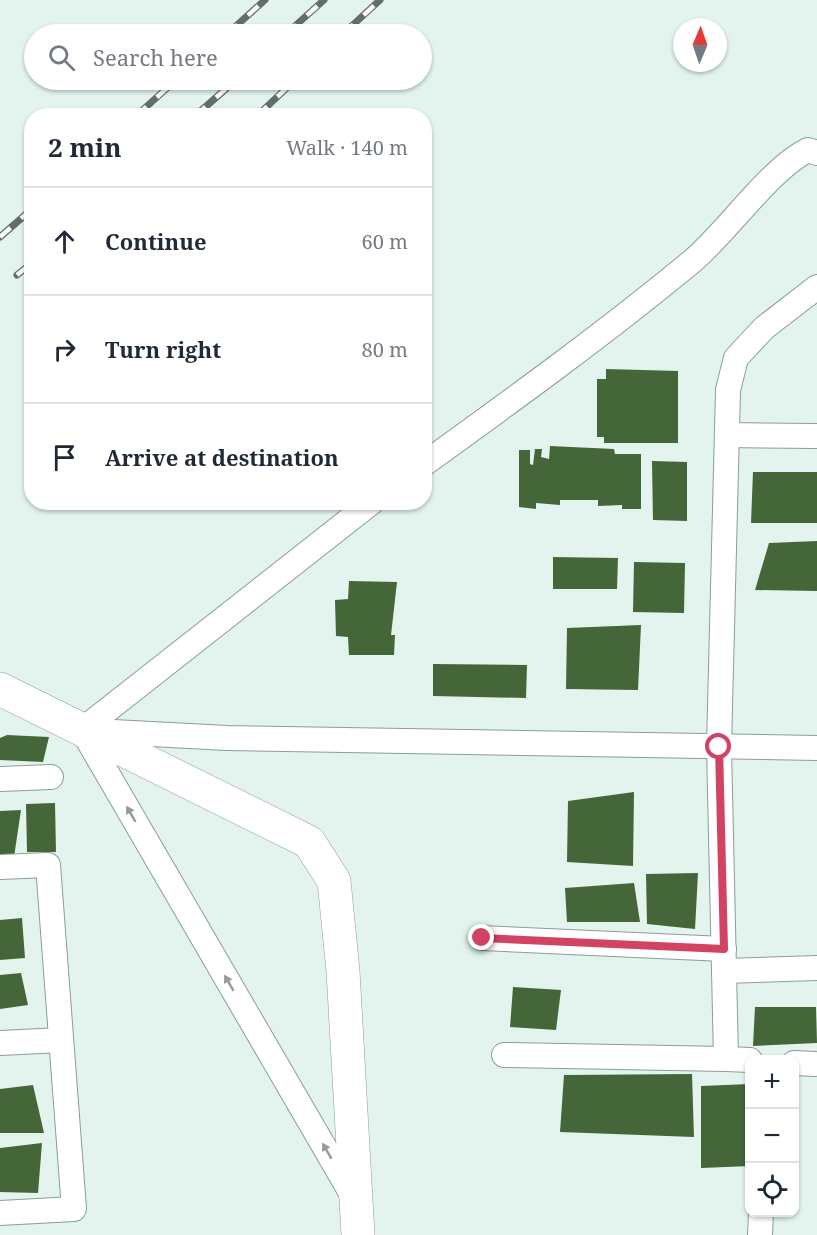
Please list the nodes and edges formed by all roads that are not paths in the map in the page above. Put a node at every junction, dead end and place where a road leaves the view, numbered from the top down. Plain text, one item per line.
1 (817, 153) edge
2 (817, 287) edge
3 (727, 435) junction
4 (817, 436) edge
5 (432, 458) edge
6 (362, 510) edge
7 (0, 689) edge
8 (82, 730) junction
9 (719, 747) junction
10 (817, 748) edge
11 (51, 777) dead end
12 (0, 779) edge
13 (0, 867) edge
14 (482, 938) dead end
15 (724, 960) junction
16 (817, 968) edge
17 (61, 1040) junction
18 (0, 1043) edge
19 (504, 1055) dead end
20 (738, 1060) edge
21 (357, 1202) junction
22 (0, 1214) edge
23 (761, 1217) edge
24 (358, 1235) edge
25 (760, 1235) edge

1 - 5 street
2 - 3 street
3 - 4 street
3 - 9 street
6 - 8 street
7 - 8 main road
8 - 9 street
21 -> 8 street
8 - 21 main road
9 - 10 street
9 - 15 street
11 - 12 street
13 - 17 street
14 - 15 street
15 - 16 street
15 - 20 street
17 - 18 street
17 - 22 street
19 - 20 street
21 - 24 main road
23 - 25 street

